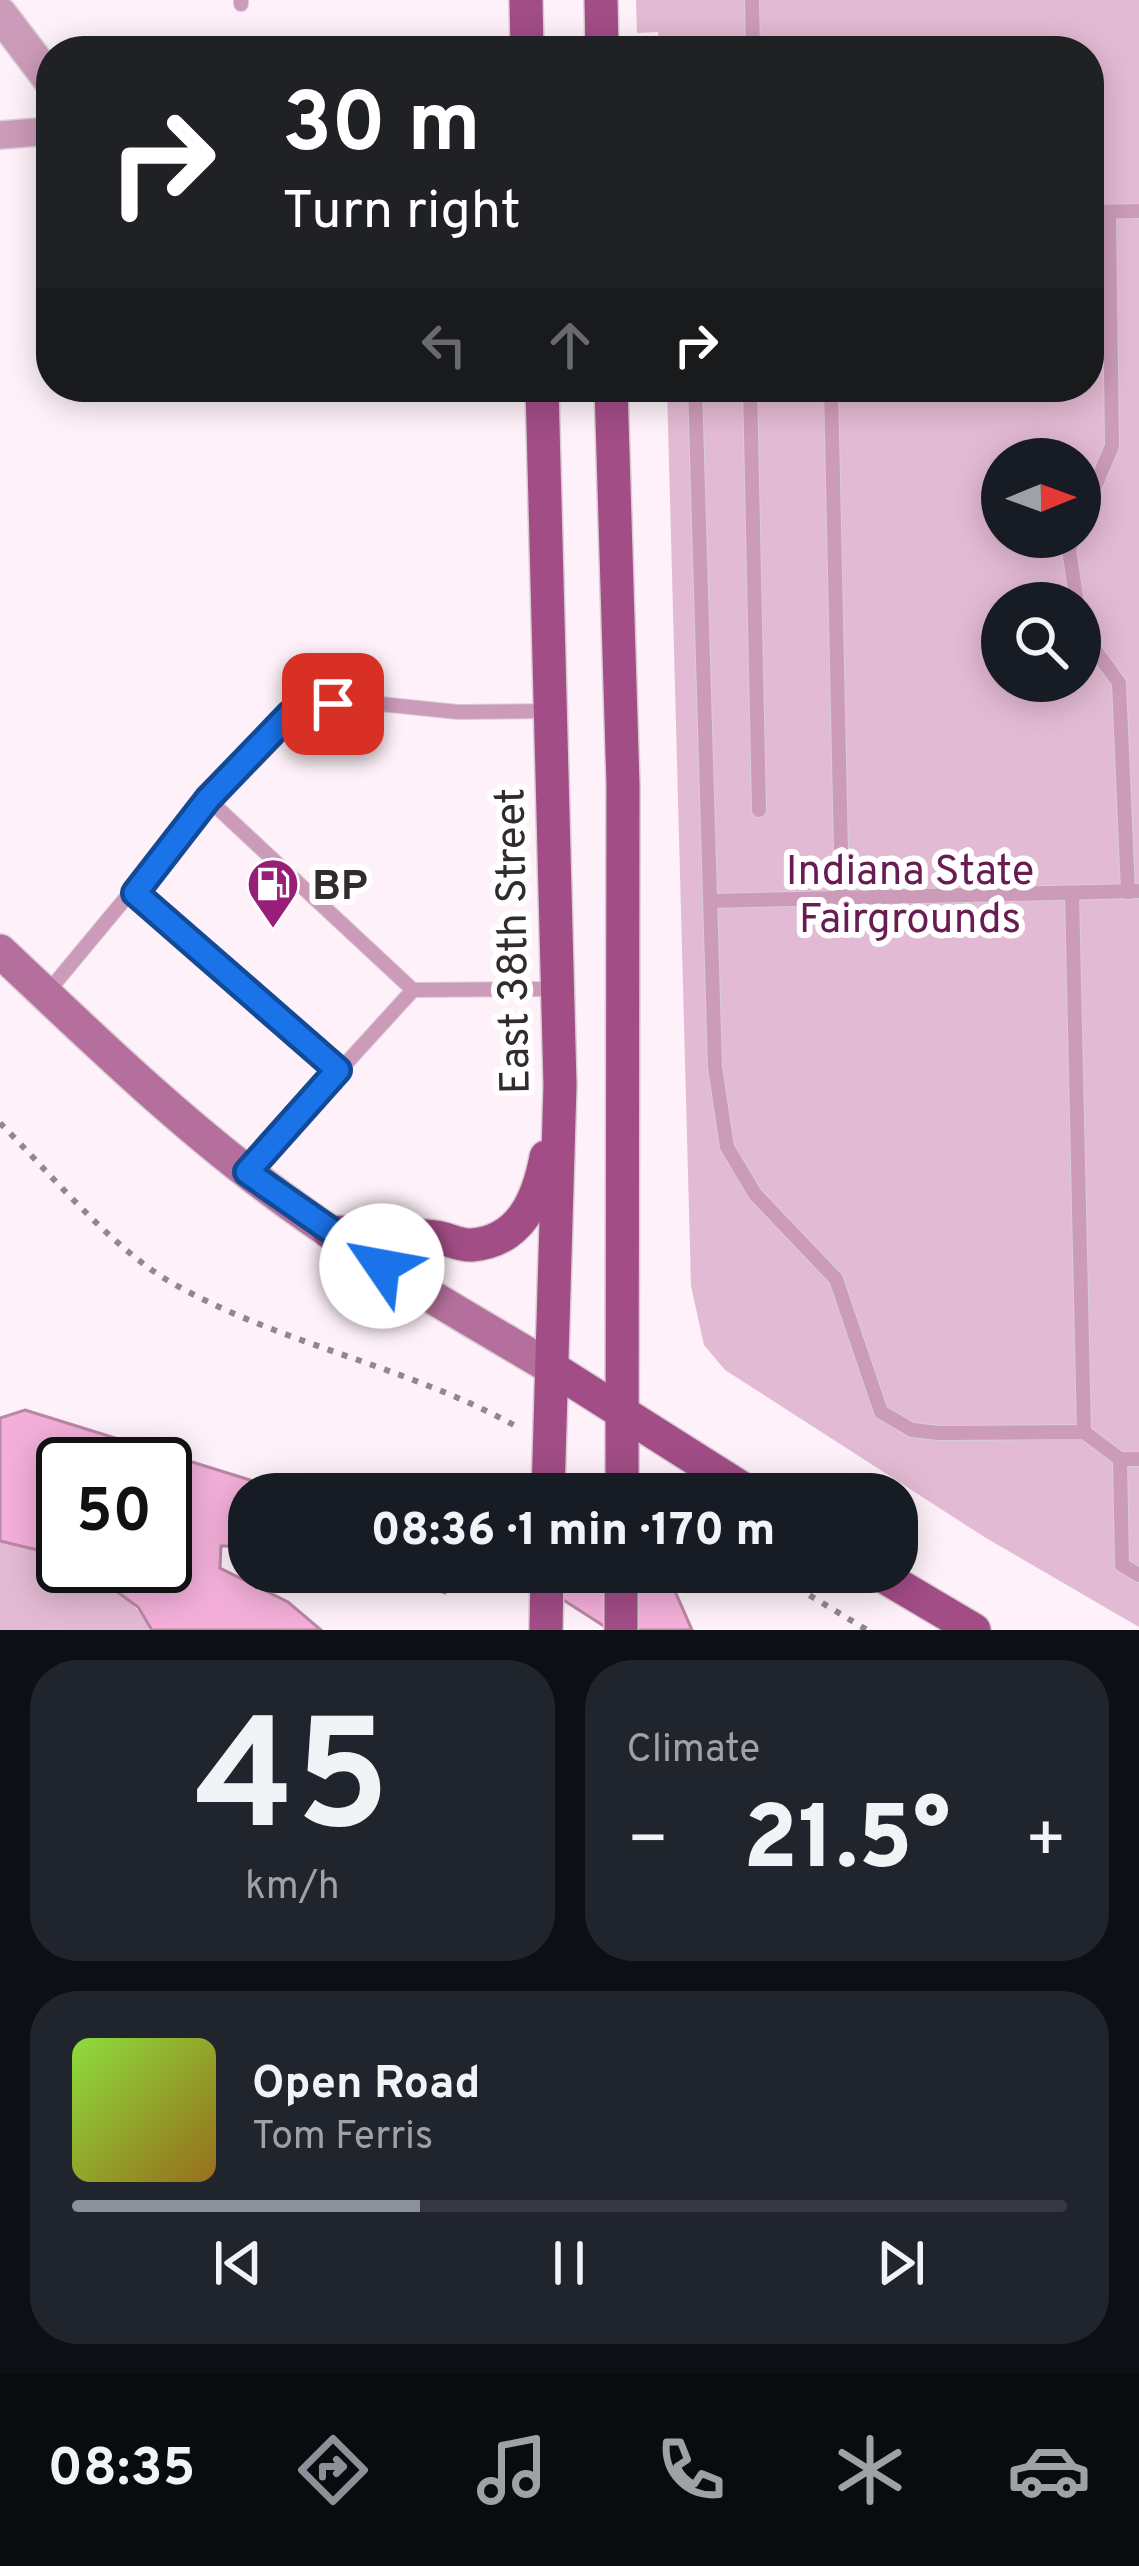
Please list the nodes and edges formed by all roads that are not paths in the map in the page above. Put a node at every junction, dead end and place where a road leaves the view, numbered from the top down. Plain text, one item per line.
1 (526, 0) edge
2 (601, 0) edge
3 (752, 0) edge
4 (0, 14) edge
5 (527, 36) edge
6 (602, 36) edge
7 (753, 36) edge
8 (36, 61) edge
9 (36, 132) edge
10 (0, 135) edge
11 (1139, 211) edge
12 (1104, 212) edge
13 (1109, 212) junction
14 (542, 402) edge
15 (611, 402) edge
16 (695, 402) edge
17 (750, 402) edge
18 (831, 402) edge
19 (1101, 472) edge
20 (1101, 658) edge
21 (552, 711) junction
22 (208, 799) junction
23 (759, 811) dead end
24 (1133, 891) edge
25 (135, 893) junction
26 (1072, 893) junction
27 (842, 898) junction
28 (711, 901) junction
29 (0, 951) edge
30 (558, 989) junction
31 (413, 990) junction
32 (46, 994) junction
33 (338, 1070) junction
34 (560, 1084) junction
35 (247, 1172) junction
36 (329, 1232) junction
37 (552, 1369) junction
38 (621, 1409) junction
39 (1084, 1432) junction
40 (1120, 1459) junction
41 (1139, 1459) edge
42 (549, 1473) edge
43 (622, 1473) edge
44 (719, 1473) edge
45 (1139, 1575) edge
46 (547, 1593) edge
47 (621, 1593) edge
48 (911, 1593) edge
49 (546, 1630) edge
50 (621, 1630) edge
51 (974, 1630) edge

1 - 5 main road
2 - 6 main road
3 - 7 lane
4 - 8 street
9 - 10 street
11 - 13 lane
12 - 13 lane
13 - 19 lane
14 - 21 main road, East 38th Street
15 - 38 main road
16 - 28 lane
17 - 23 lane
18 - 27 lane
20 - 24 lane
21 - 22 lane
21 - 30 main road, East 38th Street
22 - 25 lane
22 - 31 lane
24 - 26 lane
25 - 32 lane
25 - 33 lane
26 - 27 lane
26 - 39 lane
27 - 28 lane
28 - 39 lane
29 - 32 main road
30 - 31 lane
30 - 34 main road, East 38th Street
31 - 33 lane
32 - 35 main road
33 - 35 lane
34 - 36 main road
34 - 37 main road, East 38th Street
35 - 36 main road
36 - 37 main road
37 - 38 main road
37 - 42 main road, East 38th Street
38 - 43 main road
38 - 44 main road
39 - 40 lane
40 - 41 lane
40 - 45 lane
46 - 49 main road
47 - 50 main road
48 - 51 main road

